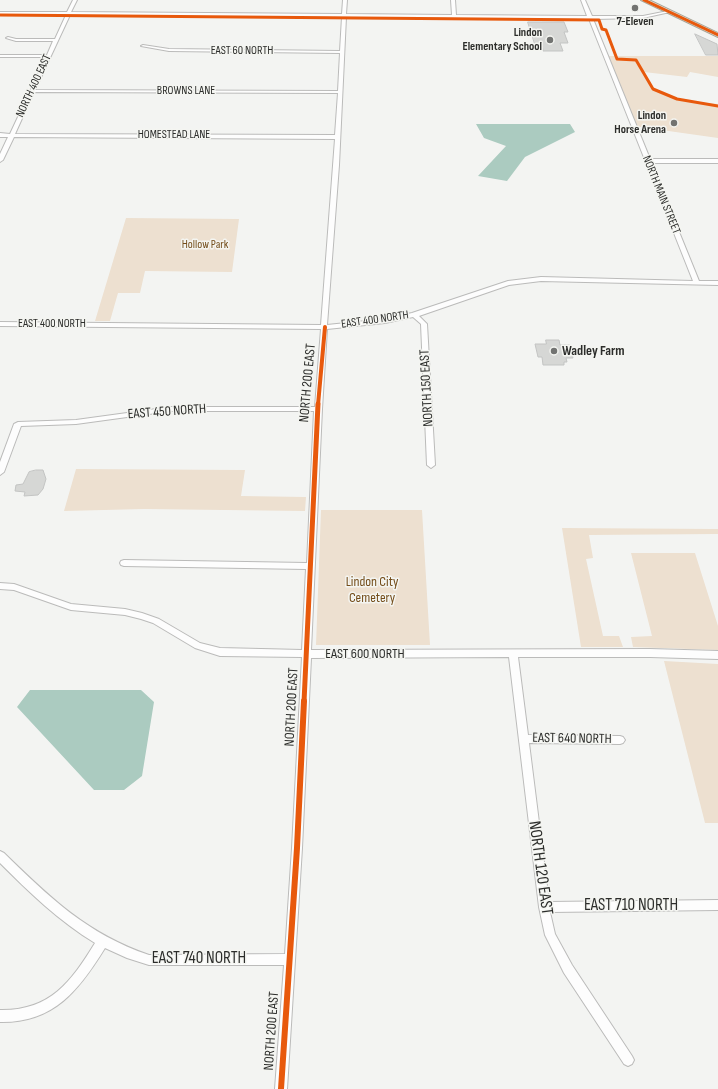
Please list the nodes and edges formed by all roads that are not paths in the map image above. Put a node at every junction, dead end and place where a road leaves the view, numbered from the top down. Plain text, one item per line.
1 (75, 0) edge
2 (345, 0) edge
3 (453, 0) edge
4 (583, 0) edge
5 (644, 0) edge
6 (668, 12) junction
7 (0, 13) edge
8 (69, 14) junction
9 (345, 16) junction
10 (454, 16) junction
11 (590, 17) junction
12 (718, 35) edge
13 (8, 38) dead end
14 (56, 40) junction
15 (143, 46) dead end
16 (342, 52) junction
17 (0, 56) edge
18 (48, 56) junction
19 (32, 91) junction
20 (340, 92) junction
21 (0, 135) edge
22 (11, 136) junction
23 (338, 137) junction
24 (0, 160) edge
25 (647, 161) junction
26 (718, 161) edge
27 (697, 282) junction
28 (718, 283) edge
29 (414, 315) junction
30 (0, 324) edge
31 (325, 327) junction
32 (318, 409) junction
33 (431, 465) dead end
34 (0, 472) edge
35 (124, 563) dead end
36 (311, 566) junction
37 (0, 586) edge
38 (307, 654) junction
39 (513, 654) junction
40 (718, 655) edge
41 (524, 739) junction
42 (620, 740) dead end
43 (0, 856) edge
44 (718, 905) edge
45 (544, 907) junction
46 (102, 942) junction
47 (289, 959) junction
48 (0, 1016) edge
49 (628, 1060) dead end
50 (281, 1089) edge

1 - 8 street, NORTH 400 EAST
2 - 9 street, NORTH 200 EAST
3 - 10 street
4 - 11 street, NORTH MAIN STREET
5 - 6 main road
6 - 11 street
6 - 12 main road
7 - 8 street
8 - 9 street
8 - 14 street, NORTH 400 EAST
9 - 10 street
9 - 16 street, NORTH 200 EAST
10 - 11 street
11 - 25 street, NORTH MAIN STREET
13 - 14 street
14 - 18 street, NORTH 400 EAST
15 - 16 street, EAST 60 NORTH
16 - 20 street, NORTH 200 EAST
17 - 18 street
18 - 19 street, NORTH 400 EAST
19 - 20 street, BROWNS LANE
19 - 22 street, NORTH 400 EAST
20 - 23 street, NORTH 200 EAST
21 - 22 street, HOMESTEAD LANE
22 - 23 street, HOMESTEAD LANE
22 - 24 street, NORTH 400 EAST
23 - 31 street, NORTH 200 EAST
25 - 26 street
25 - 27 street, NORTH MAIN STREET
27 - 28 street, EAST 400 NORTH
27 - 29 street, EAST 400 NORTH
29 - 31 street, EAST 400 NORTH
29 - 33 street, NORTH 150 EAST
30 - 31 street, EAST 400 NORTH
31 - 32 street, NORTH 200 EAST
32 - 34 street, EAST 450 NORTH
32 - 36 street, NORTH 200 EAST
35 - 36 street
36 - 38 street, NORTH 200 EAST
37 - 38 street, EAST 600 NORTH
38 - 39 street, EAST 600 NORTH
38 - 47 street, NORTH 200 EAST
39 - 40 street, EAST 600 NORTH
39 - 41 street, NORTH 120 EAST
41 - 42 street, EAST 640 NORTH
41 - 45 street, NORTH 120 EAST
43 - 46 street, EAST 740 NORTH
44 - 45 street, EAST 710 NORTH
45 - 49 street, NORTH 120 EAST
46 - 47 street, EAST 740 NORTH
46 - 48 street
47 - 50 street, NORTH 200 EAST

